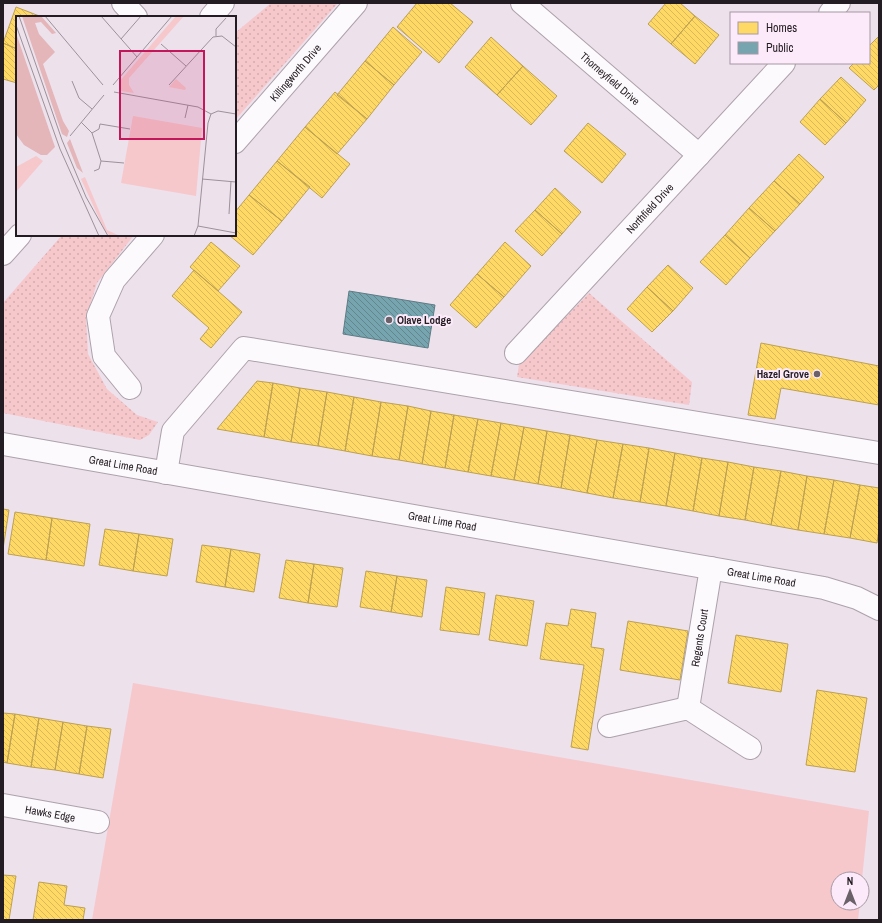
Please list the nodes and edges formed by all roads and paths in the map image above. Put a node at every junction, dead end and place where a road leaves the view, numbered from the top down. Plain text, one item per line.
1 (123, 3) edge
2 (223, 3) edge
3 (356, 3) edge
4 (522, 3) edge
5 (839, 3) edge
6 (831, 12) edge
7 (135, 16) edge
8 (212, 16) edge
9 (783, 64) edge
10 (236, 141) edge
11 (699, 155) junction
12 (19, 236) edge
13 (152, 236) edge
14 (3, 254) edge
15 (516, 353) dead end
16 (130, 388) dead end
17 (3, 444) edge
18 (879, 453) edge
19 (166, 473) junction
20 (711, 568) junction
21 (879, 609) edge
22 (688, 708) junction
23 (609, 726) dead end
24 (750, 748) dead end
25 (3, 805) edge
26 (98, 822) dead end

1 - 7 main road
2 - 8 main road
3 - 10 main road, Killingworth Drive
4 - 11 main road, Thorneyfield Drive
5 - 6 main road
9 - 11 main road, Northfield Drive
11 - 15 main road, Northfield Drive
12 - 14 main road
13 - 16 main road
17 - 19 main road, Great Lime Road
18 - 19 main road
19 - 20 main road, Great Lime Road
20 - 21 main road, Great Lime Road
20 - 22 main road, Regents Court
22 - 23 main road
22 - 24 main road
25 - 26 main road, Hawks Edge

